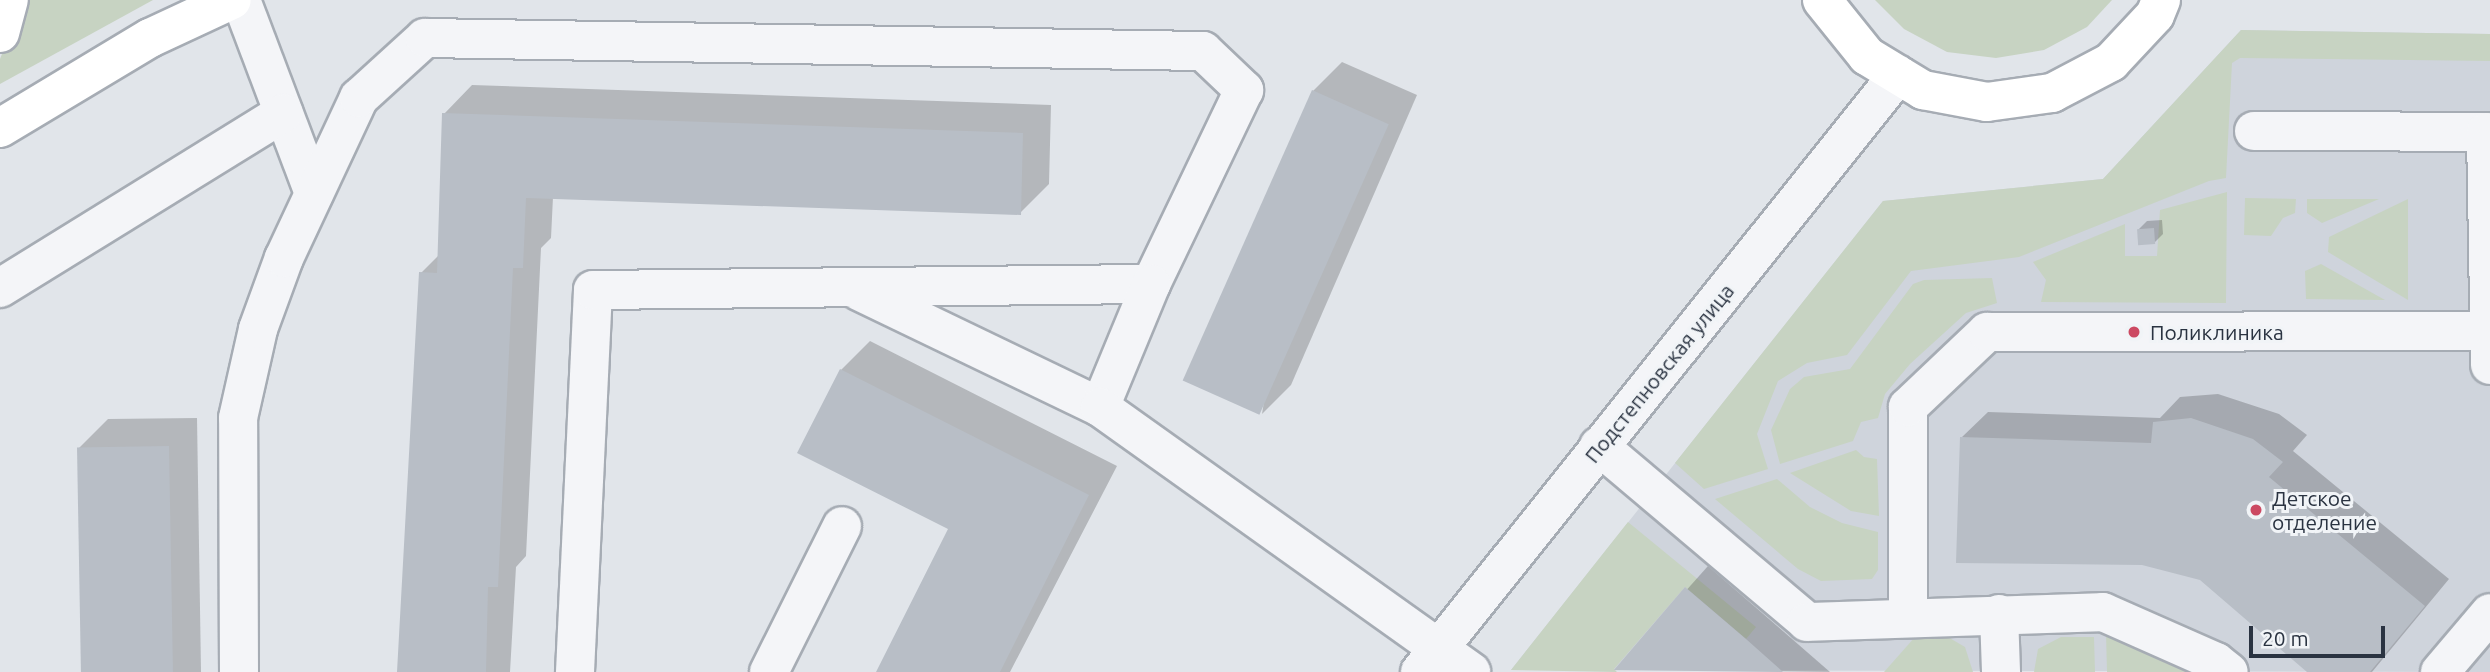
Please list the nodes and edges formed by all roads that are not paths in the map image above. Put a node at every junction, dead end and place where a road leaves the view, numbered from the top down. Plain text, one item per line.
1 (9, 0) edge
2 (232, 0) edge
3 (241, 0) edge
4 (1822, 0) edge
5 (2161, 0) edge
6 (0, 33) edge
7 (1898, 75) junction
8 (283, 113) junction
9 (0, 128) edge
10 (2254, 131) dead end
11 (314, 193) junction
12 (1151, 284) junction
13 (851, 287) junction
14 (0, 288) edge
15 (2490, 331) edge
16 (2490, 365) edge
17 (1100, 407) junction
18 (1600, 446) junction
19 (842, 526) dead end
20 (2490, 613) edge
21 (1999, 614) junction
22 (1908, 615) junction
23 (1430, 660) edge
24 (239, 672) edge
25 (575, 672) edge
26 (769, 672) edge
27 (1471, 672) edge
28 (2001, 672) edge
29 (2229, 672) edge
30 (2440, 672) edge

1 - 6 main road
2 - 9 main road
3 - 8 street
4 - 7 main road
5 - 7 main road
7 - 18 street, Подстепновская улица
8 - 11 street
8 - 14 street
10 - 15 street
11 - 12 street
11 - 24 street
12 - 13 street
12 - 17 street
13 - 17 street
13 - 25 street
15 - 16 street
15 - 22 street
17 - 23 street
18 - 22 street
18 - 23 street, Подстепновская улица
19 - 26 street
20 - 30 street
21 - 22 street
21 - 28 street
21 - 29 street
23 - 27 street

